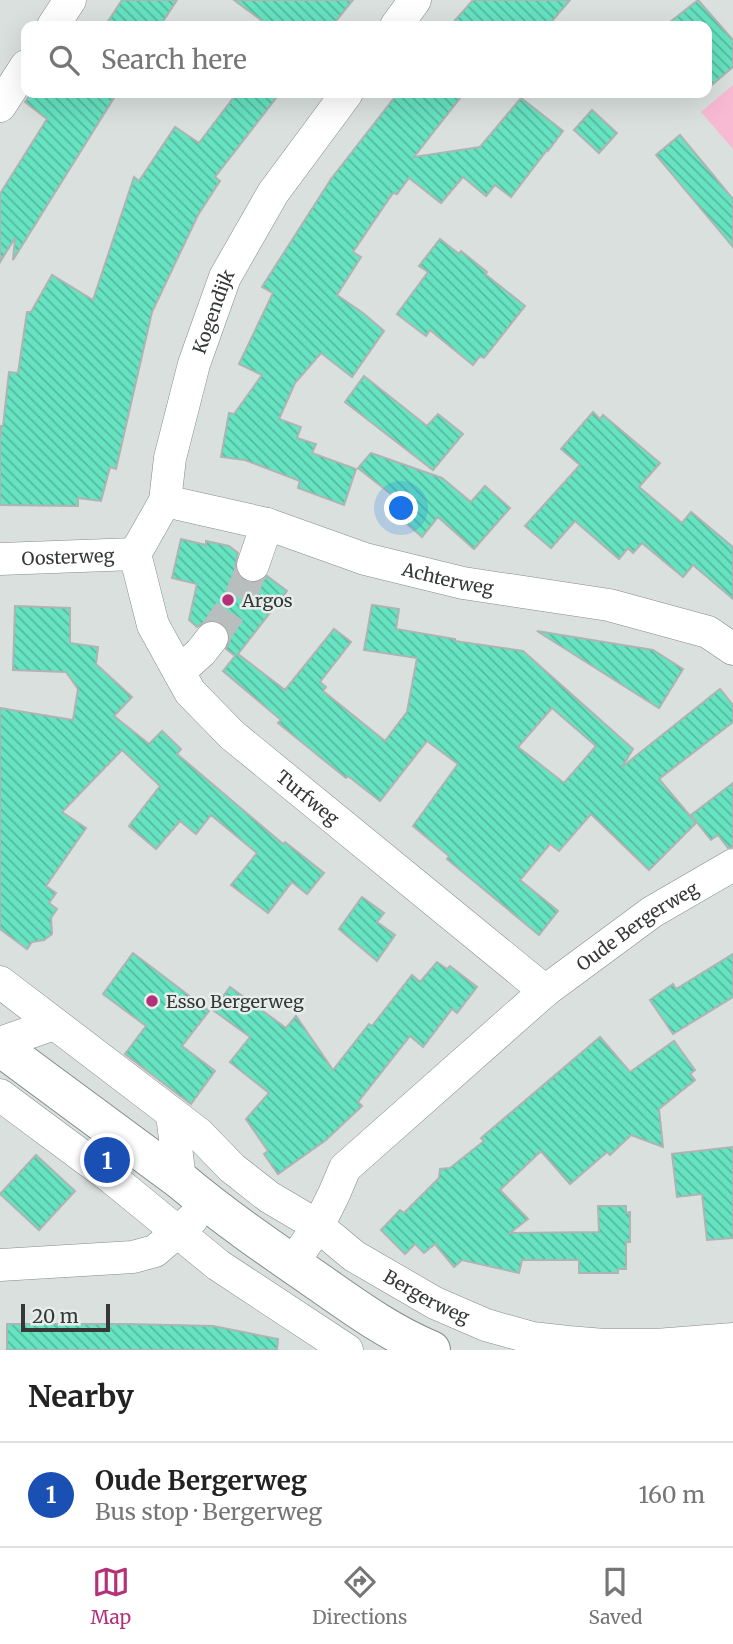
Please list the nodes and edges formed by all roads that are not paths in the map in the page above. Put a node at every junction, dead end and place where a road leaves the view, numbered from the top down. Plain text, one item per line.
1 (70, 0) edge
2 (415, 0) edge
3 (56, 21) edge
4 (400, 21) edge
5 (21, 74) edge
6 (343, 98) edge
7 (0, 106) edge
8 (164, 501) junction
9 (267, 524) junction
10 (135, 554) junction
11 (0, 559) edge
12 (254, 565) tunnel mouth
13 (212, 638) tunnel mouth
14 (733, 649) edge
15 (179, 671) junction
16 (733, 865) edge
17 (0, 982) edge
18 (545, 991) junction
19 (54, 1024) junction
20 (0, 1045) edge
21 (0, 1096) edge
22 (172, 1114) junction
23 (194, 1191) junction
24 (318, 1226) junction
25 (177, 1233) junction
26 (292, 1264) junction
27 (0, 1265) edge
28 (733, 1339) edge
29 (347, 1350) edge
30 (431, 1350) edge

1 - 3 street
2 - 4 street
5 - 7 street
6 - 8 street, Kogendijk
8 - 9 street, Achterweg
8 - 10 street, Kogendijk
9 - 12 street
9 - 14 street, Achterweg
10 - 11 street, Oosterweg
10 - 15 street, Turfweg
13 - 15 street
15 - 18 street, Turfweg
16 - 18 street, Oude Bergerweg
17 - 19 street, Bergerweg
18 - 24 street, Oude Bergerweg
19 - 20 street
19 - 22 street, Bergerweg
20 - 23 main road
21 - 25 street
22 - 23 street
22 - 24 street, Bergerweg
23 - 25 street
23 - 26 main road
24 - 26 street, Oude Bergerweg
24 - 28 street, Bergerweg
25 - 27 street
25 - 29 street
26 - 30 main road

